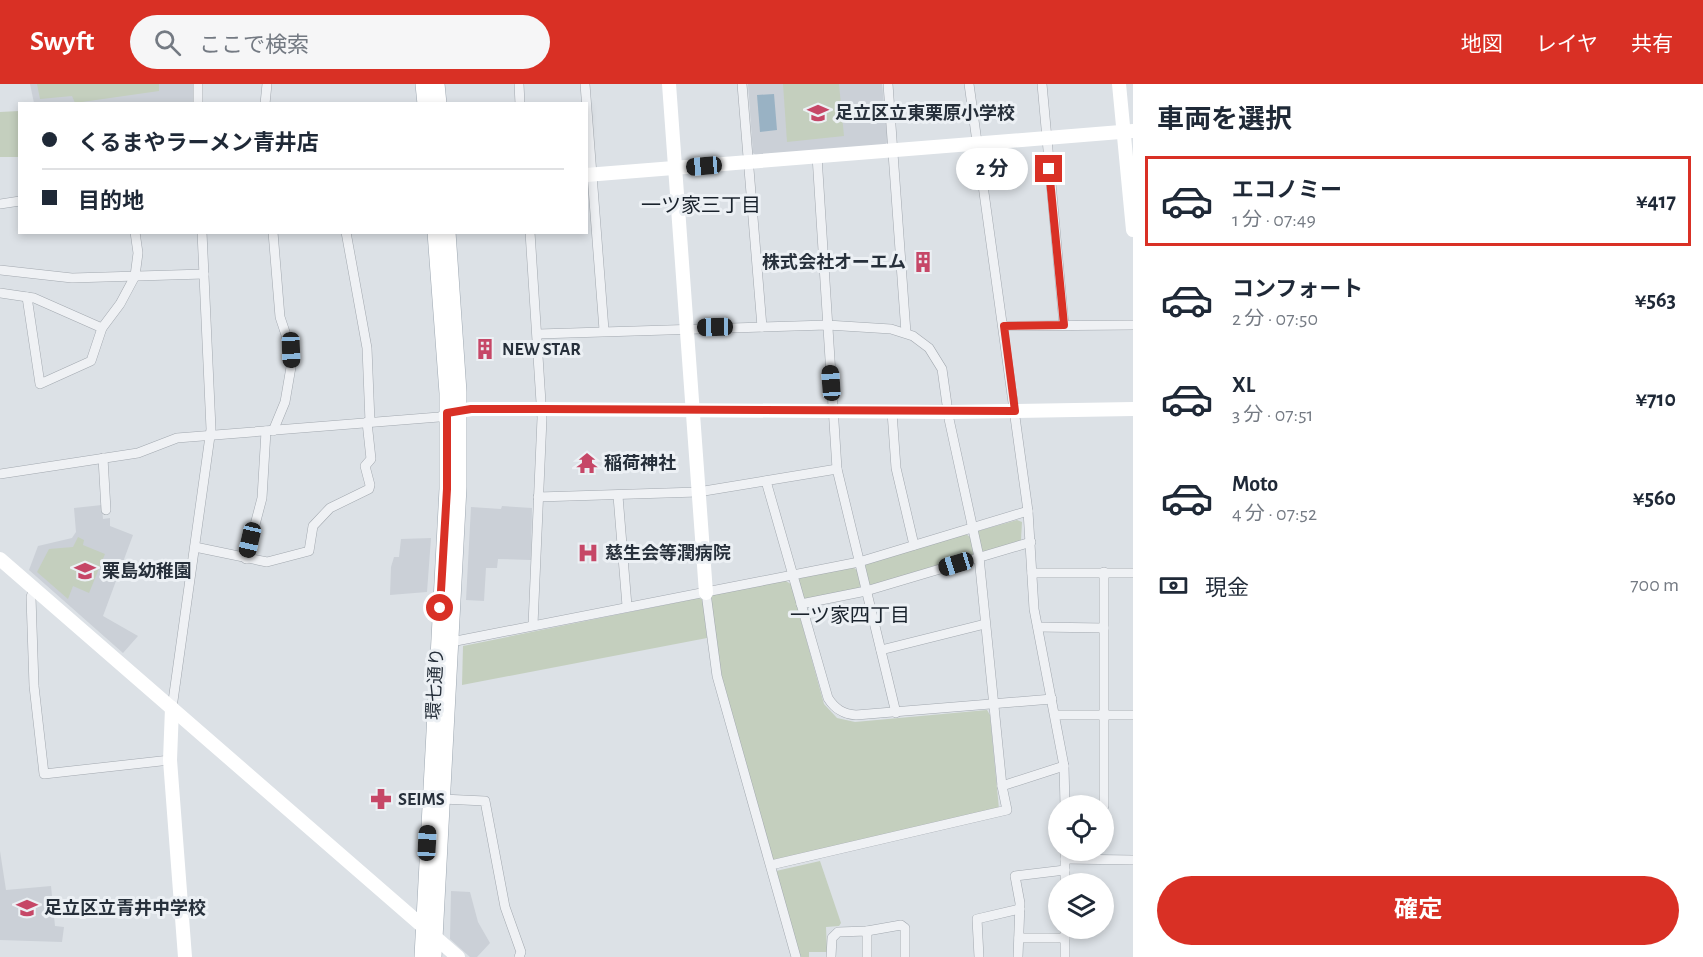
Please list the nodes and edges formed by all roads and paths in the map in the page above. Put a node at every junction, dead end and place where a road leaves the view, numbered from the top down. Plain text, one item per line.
1 (198, 84) edge
2 (267, 84) edge
3 (423, 84) edge
4 (437, 84) edge
5 (519, 84) edge
6 (585, 84) edge
7 (669, 84) edge
8 (742, 84) edge
9 (888, 84) edge
10 (969, 84) edge
11 (1042, 84) edge
12 (1119, 84) edge
13 (198, 102) edge
14 (265, 102) edge
15 (425, 102) edge
16 (439, 102) edge
17 (520, 102) edge
18 (586, 102) edge
19 (1128, 131) edge
20 (1047, 138) junction
21 (978, 144) junction
22 (895, 150) junction
23 (588, 152) edge
24 (817, 156) junction
25 (748, 162) junction
26 (675, 168) junction
27 (589, 175) edge
28 (18, 201) edge
29 (0, 204) edge
30 (1133, 230) edge
31 (135, 234) edge
32 (202, 234) edge
33 (273, 234) edge
34 (346, 234) edge
35 (435, 234) edge
36 (448, 234) edge
37 (530, 234) edge
38 (0, 270) edge
39 (204, 274) junction
40 (135, 276) junction
41 (0, 293) edge
42 (27, 297) junction
43 (827, 325) junction
44 (1064, 325) junction
45 (1133, 325) edge
46 (1004, 326) junction
47 (686, 327) junction
48 (762, 327) junction
49 (102, 328) junction
50 (604, 330) junction
51 (906, 333) junction
52 (538, 334) junction
53 (542, 409) junction
54 (1133, 409) edge
55 (692, 410) junction
56 (833, 411) junction
57 (1015, 411) junction
58 (454, 412) junction
59 (892, 412) junction
60 (949, 412) junction
61 (369, 422) junction
62 (269, 431) junction
63 (210, 436) junction
64 (103, 458) junction
65 (837, 469) junction
66 (0, 474) edge
67 (766, 481) junction
68 (698, 492) junction
69 (618, 496) junction
70 (538, 497) junction
71 (106, 510) dead end
72 (1028, 511) junction
73 (972, 527) junction
74 (1031, 542) junction
75 (914, 545) junction
76 (195, 547) junction
77 (978, 557) junction
78 (246, 559) junction
79 (860, 562) junction
80 (0, 563) edge
81 (1104, 572) junction
82 (1032, 573) junction
83 (1133, 573) edge
84 (792, 575) junction
85 (34, 588) junction
86 (866, 591) junction
87 (706, 593) junction
88 (801, 604) junction
89 (627, 606) junction
90 (985, 624) junction
91 (533, 625) junction
92 (1038, 627) junction
93 (1104, 628) junction
94 (451, 642) junction
95 (881, 650) junction
96 (1052, 699) junction
97 (993, 704) junction
98 (172, 708) junction
99 (896, 713) junction
100 (1055, 715) junction
101 (1105, 715) junction
102 (1133, 715) edge
103 (170, 760) junction
104 (1064, 766) junction
105 (1002, 786) junction
106 (1065, 795) edge
107 (1104, 795) edge
108 (442, 799) junction
109 (1114, 857) edge
110 (1133, 860) edge
111 (1065, 861) edge
112 (771, 865) junction
113 (1065, 870) joint
114 (1020, 909) junction
115 (423, 925) junction
116 (867, 931) junction
117 (1048, 935) edge
118 (434, 937) junction
119 (1019, 938) junction
120 (1065, 939) edge
121 (185, 957) edge
122 (422, 957) edge
123 (434, 957) edge
124 (458, 957) edge
125 (519, 957) edge
126 (796, 957) edge
127 (831, 957) edge
128 (867, 957) edge
129 (905, 957) edge
130 (979, 957) edge
131 (1018, 957) edge
132 (1065, 957) edge

1 - 13 street
2 - 14 street
3 - 15 main road
4 - 16 main road
5 - 17 street
6 - 18 street
7 - 26 street
8 - 25 street
9 - 22 street
10 - 21 street
11 - 20 street
12 - 19 street
19 - 20 street
19 - 30 street
20 - 21 street
20 - 44 street
21 - 22 street
21 - 46 street
22 - 24 street
22 - 51 street
23 - 27 street
24 - 25 street
24 - 43 street
25 - 26 street
25 - 48 street
26 - 27 street
26 - 47 street
27 - 50 street
28 - 29 street
31 - 40 street
32 - 39 street
33 - 62 street
34 - 61 street
35 - 58 main road, 環七通り
36 - 58 main road, 環七通り
37 - 52 street
38 - 40 street
39 - 40 street
39 - 63 street
40 - 49 street
41 - 42 street
42 - 49 street
42 - 49 street
43 - 48 street
43 - 51 street
43 - 56 street
44 - 45 street
44 - 46 street
46 - 57 street
47 - 48 street
47 - 50 street
47 - 55 street
50 - 52 street
51 - 60 street
52 - 53 street
53 - 55 street
53 - 58 street
53 - 70 street
54 - 57 street
55 - 56 street
55 - 68 street
56 - 59 street
56 - 65 street
57 - 60 street
57 - 72 street
58 - 61 street
58 - 94 main road, 環七通り
58 - 115 main road, 環七通り
59 - 60 street
59 - 75 street
60 - 73 street
61 - 62 street
61 - 78 street
62 - 63 street
62 - 78 street
63 - 64 street
63 - 76 street
64 - 66 street
64 - 71 street
65 - 67 street
65 - 79 street
67 - 68 street
67 - 84 street
68 - 69 street
68 - 87 street
69 - 70 street
69 - 89 street
70 - 91 street
72 - 73 street
72 - 74 street
73 - 75 street
73 - 77 street
74 - 77 street
74 - 82 street
75 - 79 street
76 - 78 street
76 - 98 street
77 - 86 street
77 - 90 street
79 - 84 street
79 - 86 street
80 - 85 street
81 - 82 street
81 - 83 street
81 - 93 street
82 - 92 street
84 - 87 street
84 - 88 street
85 - 98 street
85 - 103 street
86 - 88 street
86 - 95 street
87 - 89 street
87 - 112 street
88 - 99 street
89 - 91 street
90 - 95 street
90 - 97 street
91 - 94 street
92 - 93 street
92 - 96 street
93 - 101 street
94 - 108 main road, 環七通り
95 - 99 street
96 - 97 street
96 - 100 street
97 - 99 street
97 - 105 street
98 - 103 street
98 - 115 street
100 - 101 street
100 - 104 street
101 - 102 street
101 - 107 street
103 - 121 street
104 - 105 street
104 - 106 street
105 - 112 street
108 - 118 main road, 環七通り
108 - 125 street
109 - 110 street
111 - 113 street
112 - 126 street
113 - 114 street
114 - 119 street
114 - 130 street
115 - 118 street
115 - 122 main road, 環七通り
116 - 127 street
116 - 128 street
116 - 129 street
117 - 119 street
118 - 123 main road, 環七通り
118 - 124 street
119 - 131 street
120 - 132 street

